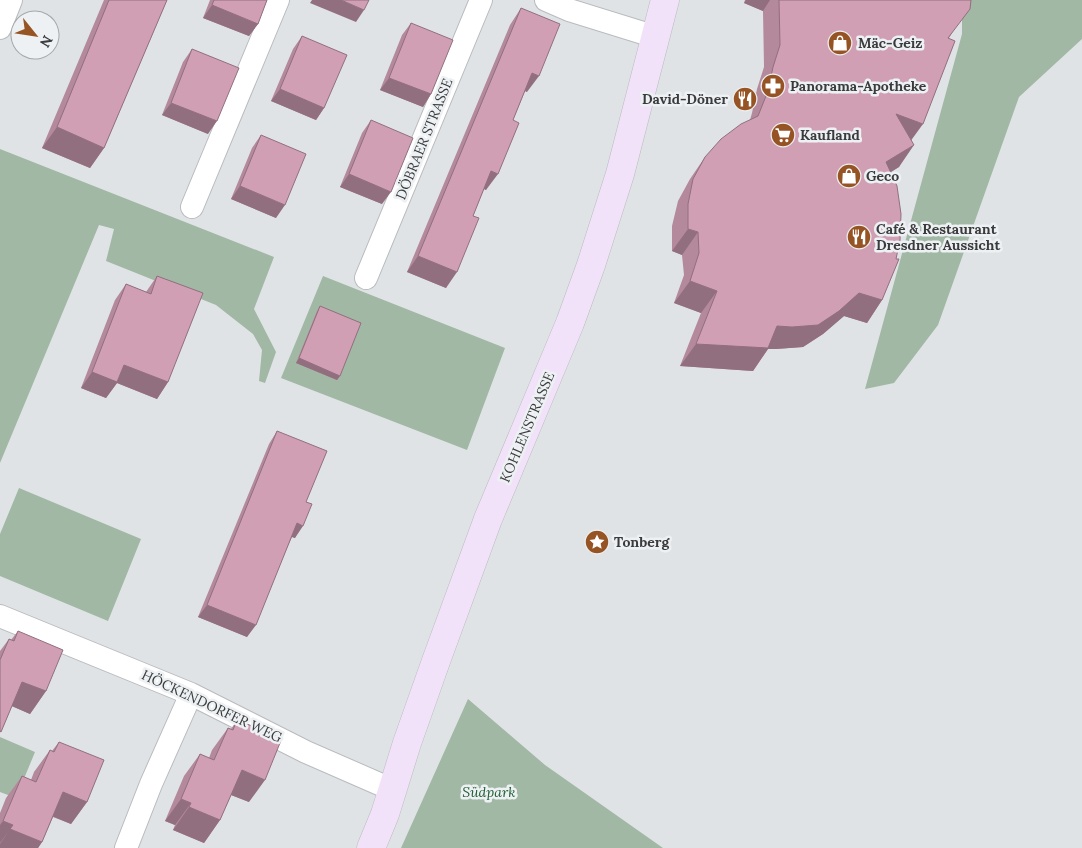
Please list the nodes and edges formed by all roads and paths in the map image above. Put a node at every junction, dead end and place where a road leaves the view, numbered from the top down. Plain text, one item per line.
1 (11, 0) edge
2 (278, 0) edge
3 (481, 0) edge
4 (546, 0) edge
5 (665, 0) edge
6 (0, 28) edge
7 (656, 37) junction
8 (192, 206) dead end
9 (366, 278) dead end
10 (0, 616) edge
11 (191, 694) junction
12 (393, 790) junction
13 (126, 848) edge
14 (371, 848) edge

1 - 6 street
2 - 8 street
3 - 9 street, DÖBRAER STRASSE
4 - 7 street
5 - 7 street, KOHLENSTRASSE
7 - 12 street, KOHLENSTRASSE
10 - 11 street, HÖCKENDORFER WEG
11 - 12 street, HÖCKENDORFER WEG
11 - 13 street
12 - 14 street, KOHLENSTRASSE

